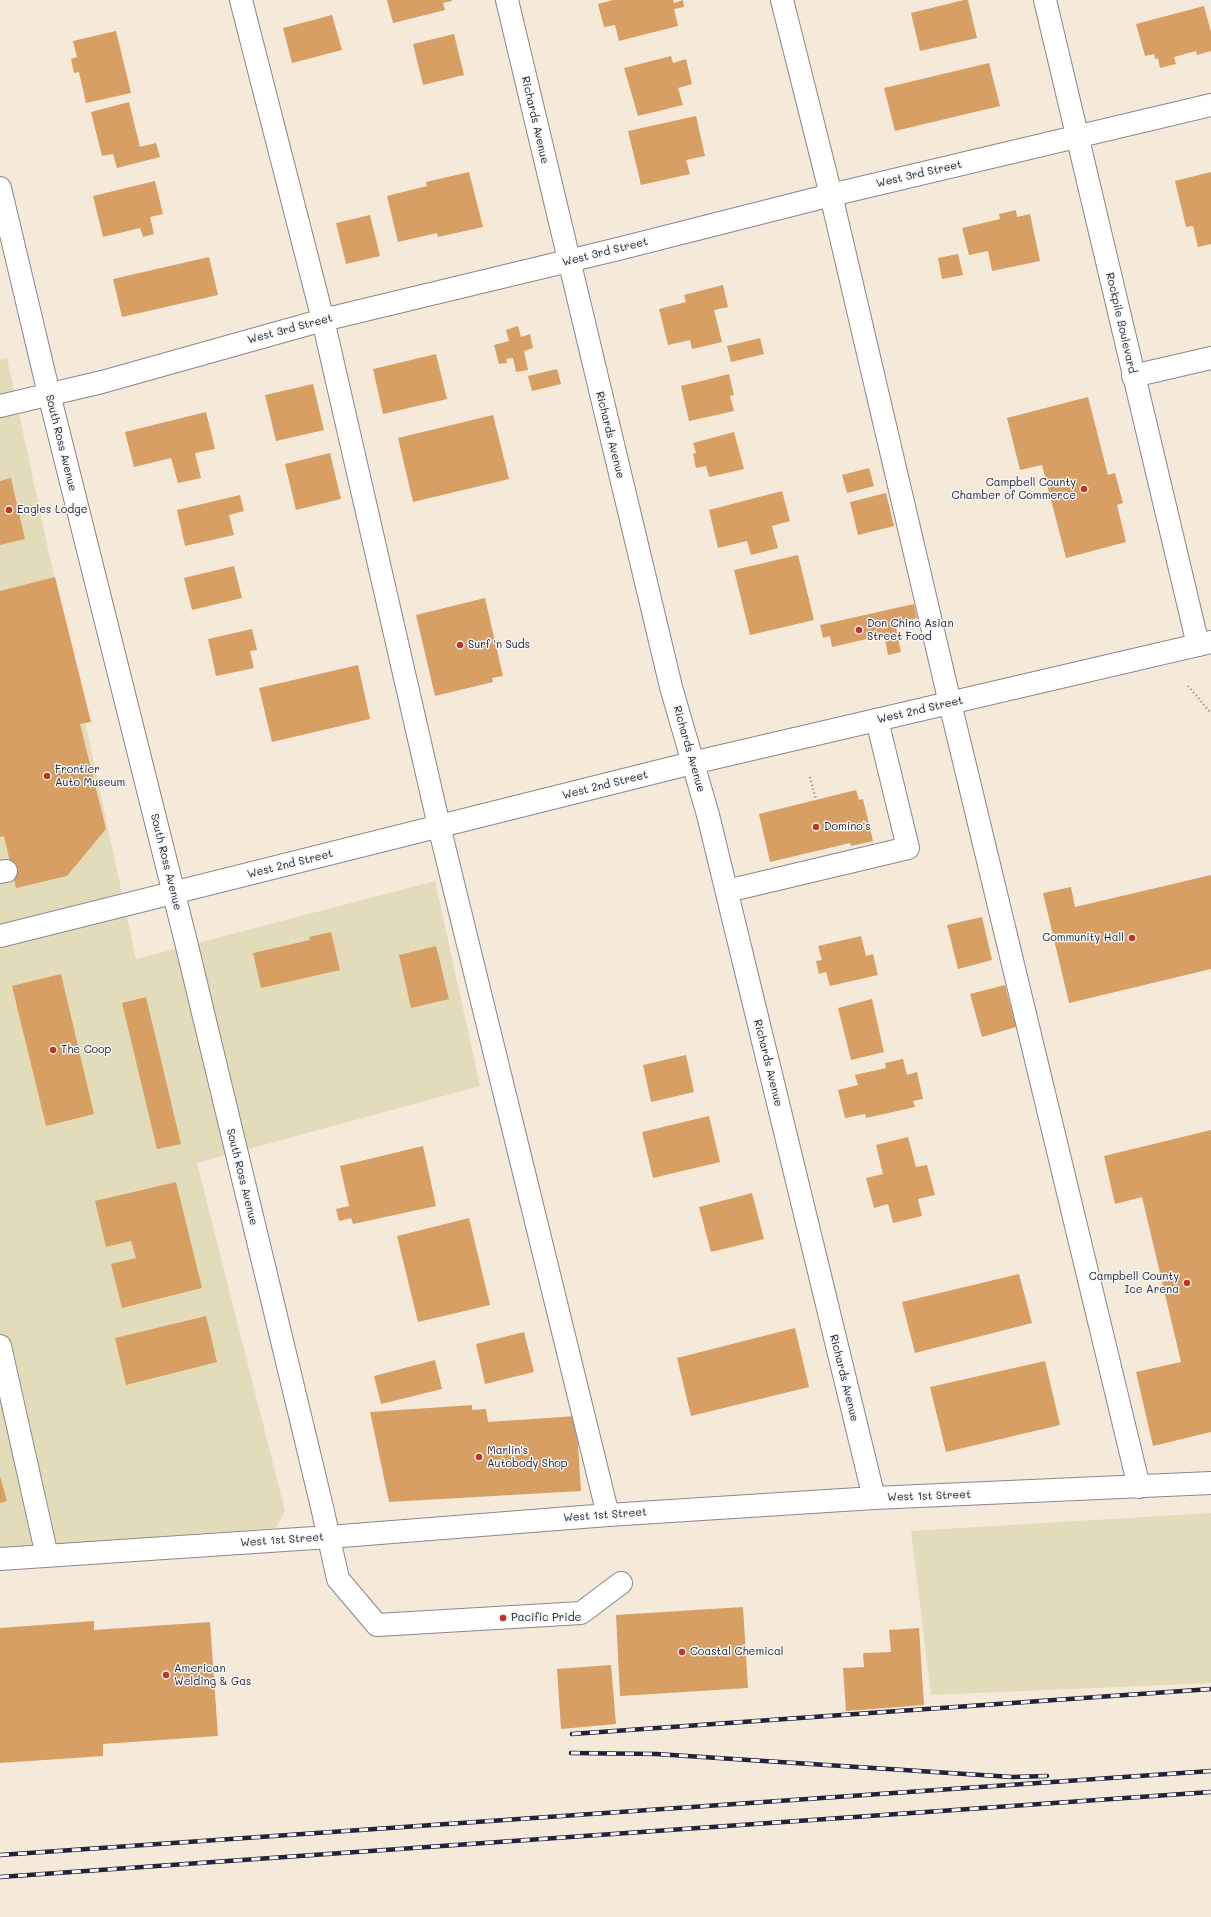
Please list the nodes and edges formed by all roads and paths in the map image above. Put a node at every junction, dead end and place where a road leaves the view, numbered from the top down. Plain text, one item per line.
1 (241, 0) edge
2 (507, 0) edge
3 (782, 0) edge
4 (1045, 0) edge
5 (1211, 105) edge
6 (1077, 138) junction
7 (0, 188) edge
8 (831, 195) junction
9 (568, 260) junction
10 (323, 320) junction
11 (1211, 358) edge
12 (1133, 376) junction
13 (49, 394) junction
14 (0, 406) edge
15 (1204, 643) edge
16 (1188, 686) dead end
17 (950, 703) junction
18 (1211, 713) edge
19 (877, 720) junction
20 (692, 763) junction
21 (810, 777) dead end
22 (816, 800) dead end
23 (439, 826) junction
24 (727, 891) junction
25 (173, 893) junction
26 (0, 936) edge
27 (0, 1346) edge
28 (1211, 1483) edge
29 (1140, 1487) junction
30 (874, 1498) junction
31 (608, 1515) junction
32 (329, 1537) junction
33 (47, 1556) junction
34 (0, 1559) edge
35 (621, 1583) dead end

1 - 10 street
2 - 9 street, Richards Avenue
3 - 8 street
4 - 6 street, Rockpile Boulevard
5 - 6 street, West 3rd Street
6 - 8 street, West 3rd Street
6 - 12 street, Rockpile Boulevard
7 - 13 street, South Ross Avenue
8 - 9 street, West 3rd Street
8 - 17 street
9 - 10 street, West 3rd Street
9 - 20 street, Richards Avenue
10 - 13 street, West 3rd Street
10 - 23 street
11 - 12 street
12 - 15 street, Rockpile Boulevard
13 - 14 street, West 3rd Street
13 - 25 street, South Ross Avenue
15 - 17 street, West 2nd Street
16 - 18 path
17 - 19 street, West 2nd Street
17 - 29 street
19 - 20 street, West 2nd Street
19 - 24 street
20 - 23 street, West 2nd Street
20 - 24 street, Richards Avenue
21 - 22 path
23 - 25 street, West 2nd Street
23 - 31 street
24 - 30 street, Richards Avenue
25 - 26 street, West 2nd Street
25 - 32 street, South Ross Avenue
27 - 33 street
28 - 29 street, West 1st Street
29 - 30 street, West 1st Street
30 - 31 street, West 1st Street
31 - 32 street, West 1st Street
32 - 33 street, West 1st Street
32 - 35 street, South Ross Avenue
33 - 34 street, West 1st Street

